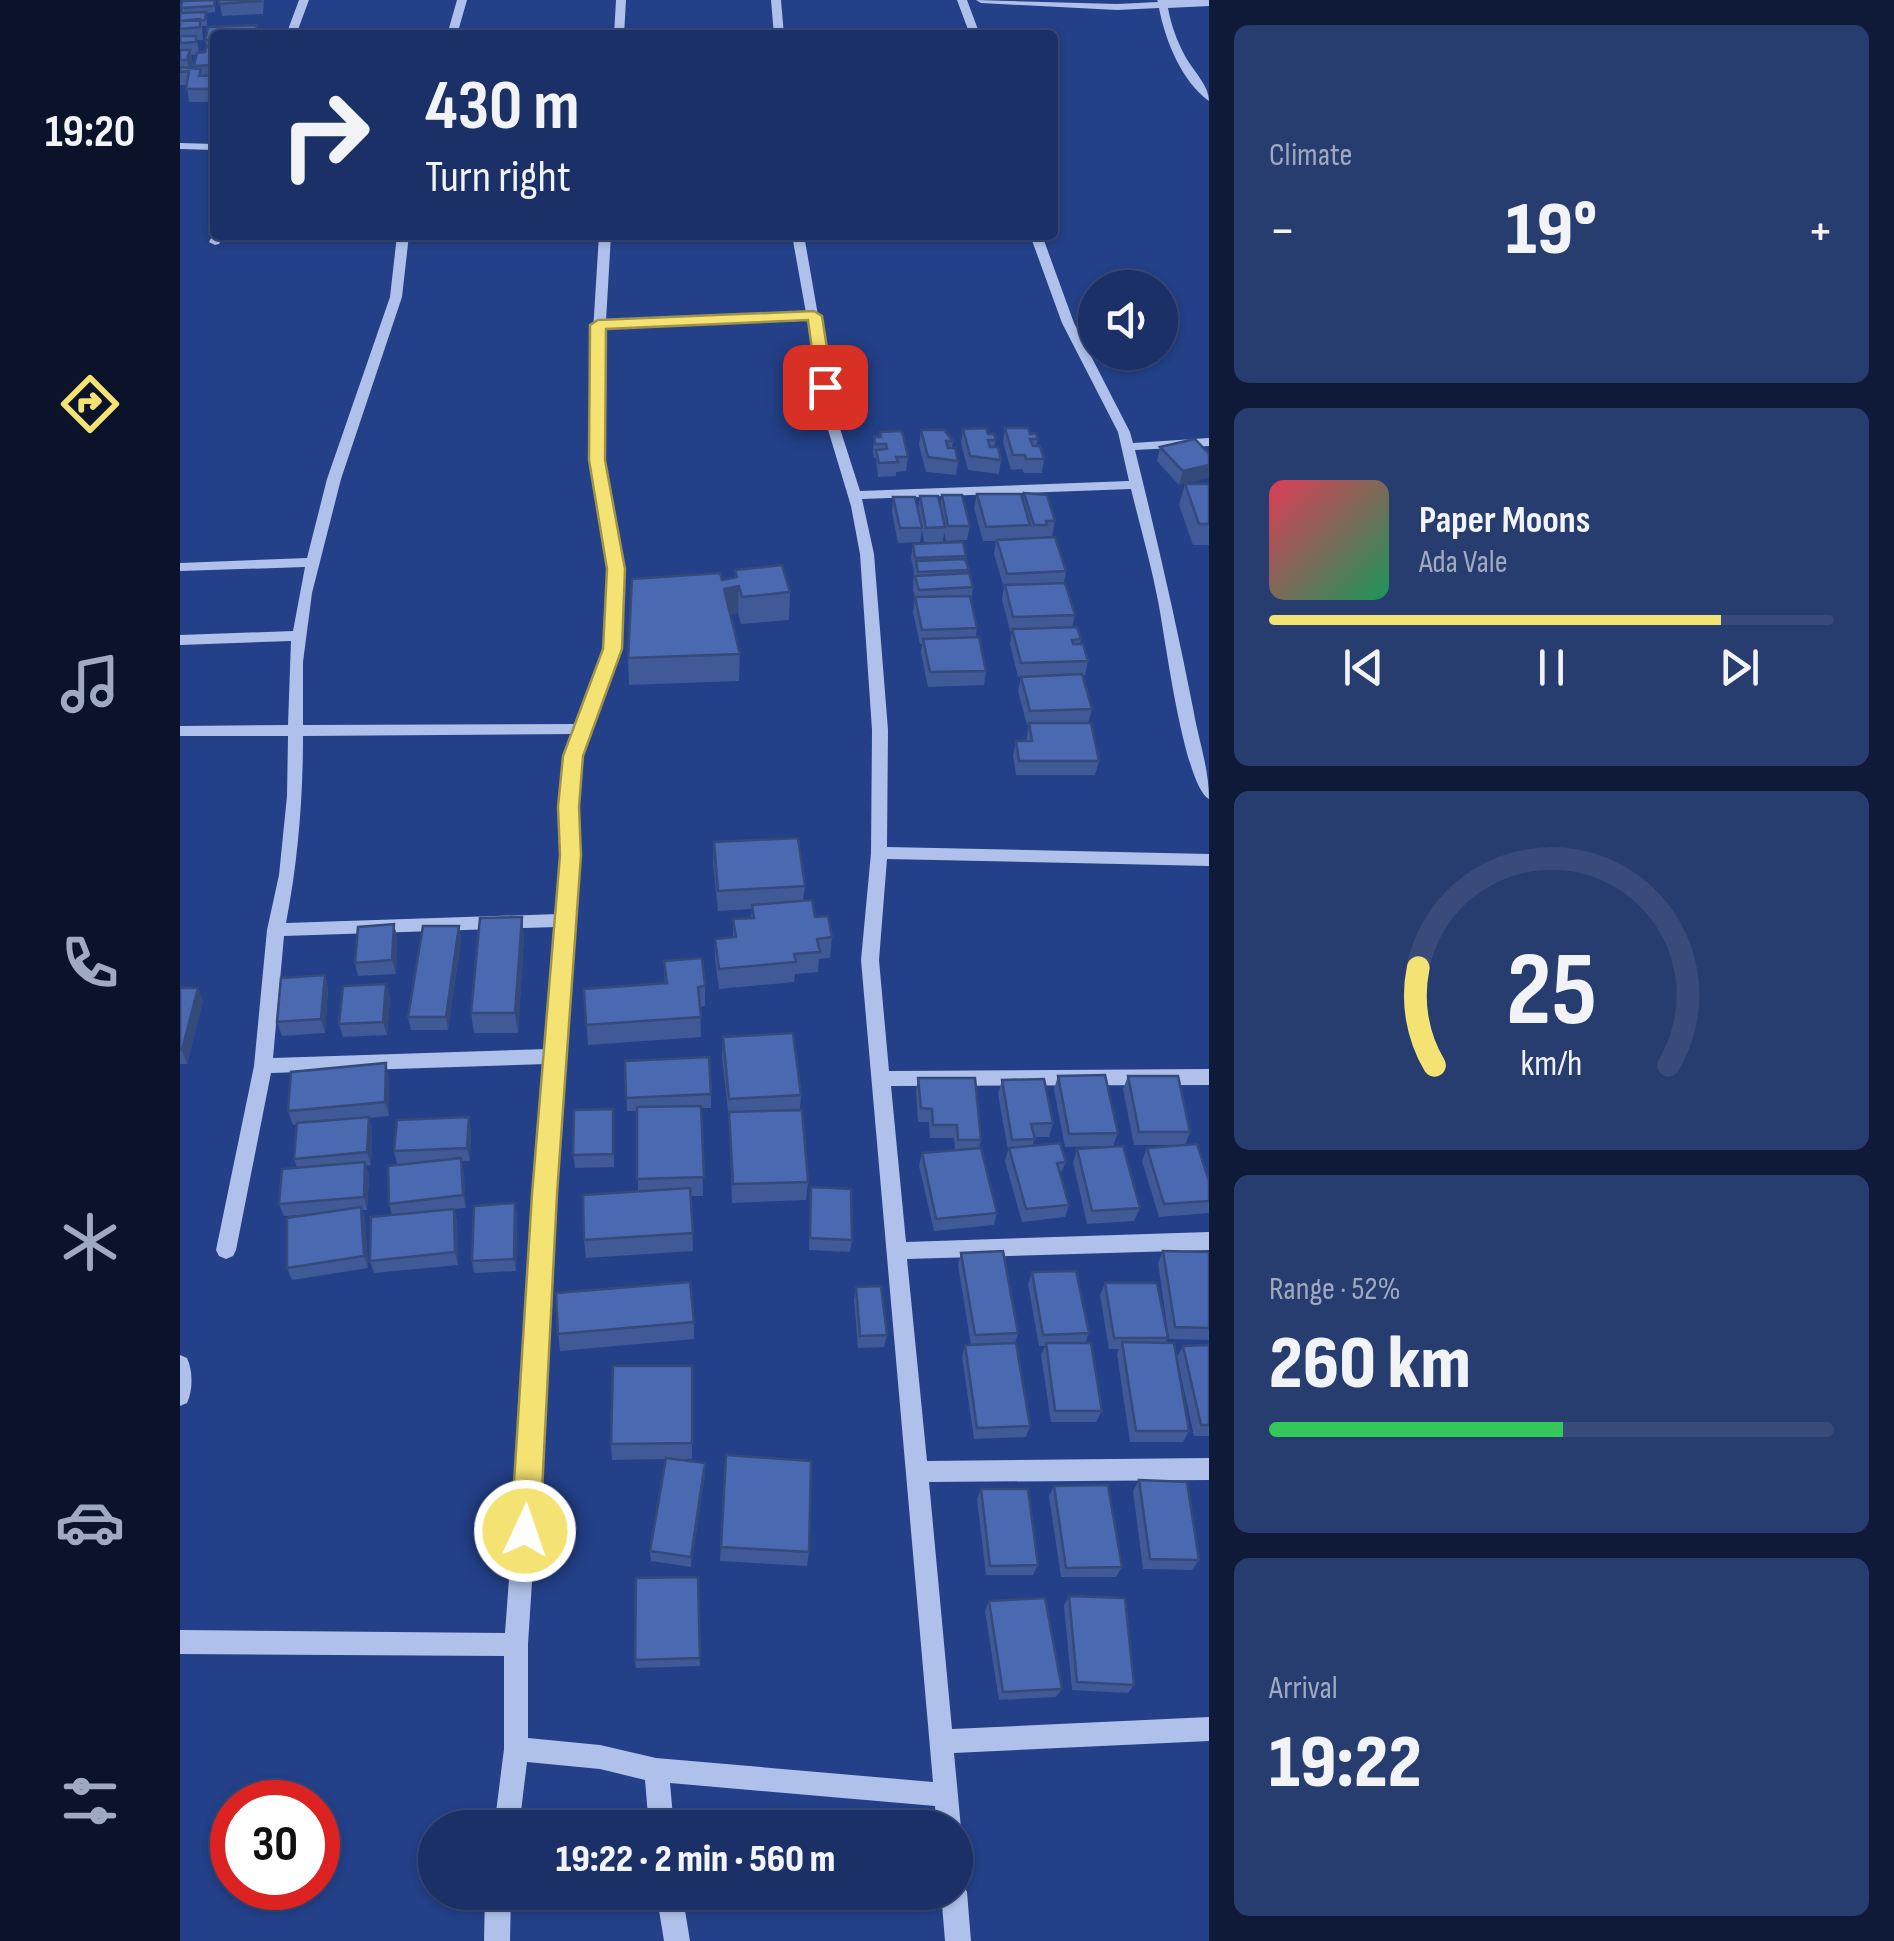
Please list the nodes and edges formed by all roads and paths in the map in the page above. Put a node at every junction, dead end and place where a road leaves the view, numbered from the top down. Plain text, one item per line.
1 (304, 0) edge
2 (462, 0) edge
3 (621, 0) edge
4 (776, 0) edge
5 (962, 0) edge
6 (981, 0) edge
7 (1162, 3) edge
8 (1209, 4) edge
9 (292, 30) edge
10 (453, 30) edge
11 (619, 30) edge
12 (778, 30) edge
13 (973, 30) edge
14 (1209, 98) edge
15 (180, 146) edge
16 (210, 147) edge
17 (402, 240) edge
18 (605, 240) edge
19 (799, 240) edge
20 (1038, 240) edge
21 (814, 316) junction
22 (598, 325) junction
23 (1209, 442) edge
24 (1128, 447) junction
25 (1138, 484) junction
26 (854, 495) junction
27 (313, 562) junction
28 (180, 566) edge
29 (300, 636) junction
30 (180, 640) edge
31 (580, 729) junction
32 (297, 730) junction
33 (180, 731) edge
34 (1209, 792) edge
35 (879, 853) junction
36 (1209, 860) edge
37 (566, 920) junction
38 (276, 930) junction
39 (555, 1056) junction
40 (263, 1066) junction
41 (1209, 1077) edge
42 (881, 1079) junction
43 (1209, 1241) edge
44 (226, 1250) dead end
45 (897, 1251) junction
46 (180, 1365) edge
47 (180, 1396) edge
48 (1209, 1469) edge
49 (916, 1472) junction
50 (180, 1642) edge
51 (516, 1644) junction
52 (1209, 1729) edge
53 (941, 1742) junction
54 (516, 1749) junction
55 (656, 1770) junction
56 (946, 1794) junction
57 (508, 1810) edge
58 (660, 1810) edge
59 (947, 1810) edge
60 (498, 1910) edge
61 (673, 1910) edge
62 (955, 1910) edge
63 (497, 1941) edge
64 (677, 1941) edge
65 (958, 1941) edge

1 - 9 street
2 - 10 street
3 - 11 street
4 - 12 street
5 - 13 street
6 - 7 street
7 - 8 street
7 - 14 street
15 - 16 street
17 - 27 street
18 - 22 street
19 - 21 street
20 - 24 street
21 - 22 street
21 - 26 street
22 - 31 street
23 - 24 street
24 - 25 street
25 - 26 street
25 - 34 street
26 - 35 street
27 - 28 street
27 - 29 street
29 - 30 street
29 - 32 street
31 - 32 street
31 - 37 street
32 - 33 street
32 - 38 street
35 - 36 street
35 - 42 street
37 - 38 street
37 - 39 street
38 - 40 street
39 - 40 street
39 - 51 street
40 - 44 street
41 - 42 street
42 - 45 street
43 - 45 street
45 - 49 street
46 - 47 street
48 - 49 street
49 - 53 street
50 - 51 street
51 - 54 street
52 - 53 street
53 - 56 street
54 - 55 street
54 - 57 street
55 - 56 street
55 - 58 street
56 - 59 street
60 - 63 street
61 - 64 street
62 - 65 street

